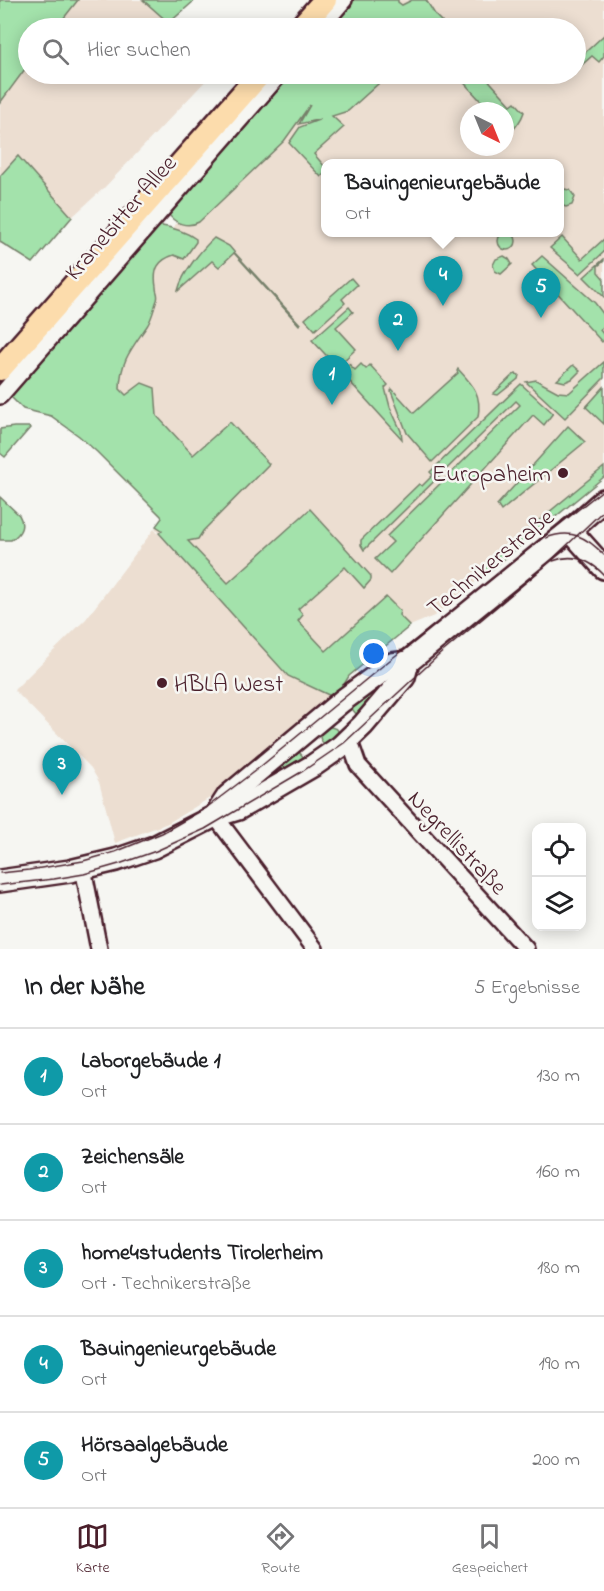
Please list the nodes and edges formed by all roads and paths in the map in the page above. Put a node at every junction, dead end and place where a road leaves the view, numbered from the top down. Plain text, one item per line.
1 (325, 0) edge
2 (344, 0) edge
3 (309, 18) edge
4 (329, 18) edge
5 (251, 84) edge
6 (271, 84) edge
7 (0, 369) edge
8 (0, 396) edge
9 (604, 500) edge
10 (570, 530) junction
11 (604, 568) edge
12 (408, 662) junction
13 (318, 722) junction
14 (339, 745) junction
15 (215, 816) junction
16 (83, 868) junction
17 (0, 880) edge
18 (99, 949) edge
19 (315, 949) edge
20 (526, 949) edge

1 - 3 main road
2 - 4 street
5 - 7 main road, Kranebitter Allee
6 - 8 street, Kranebitter Allee
9 - 10 street, Technikerstraße
10 - 11 street
10 - 12 street, Technikerstraße
12 - 13 street, Technikerstraße
12 - 14 street, Technikerstraße
13 - 14 street
13 - 14 street
13 - 15 street, Technikerstraße
14 - 15 street, Technikerstraße
14 - 20 street, Negrellistraße
15 - 16 street, Technikerstraße
15 - 19 street
16 - 17 street, Technikerstraße
16 - 18 street

